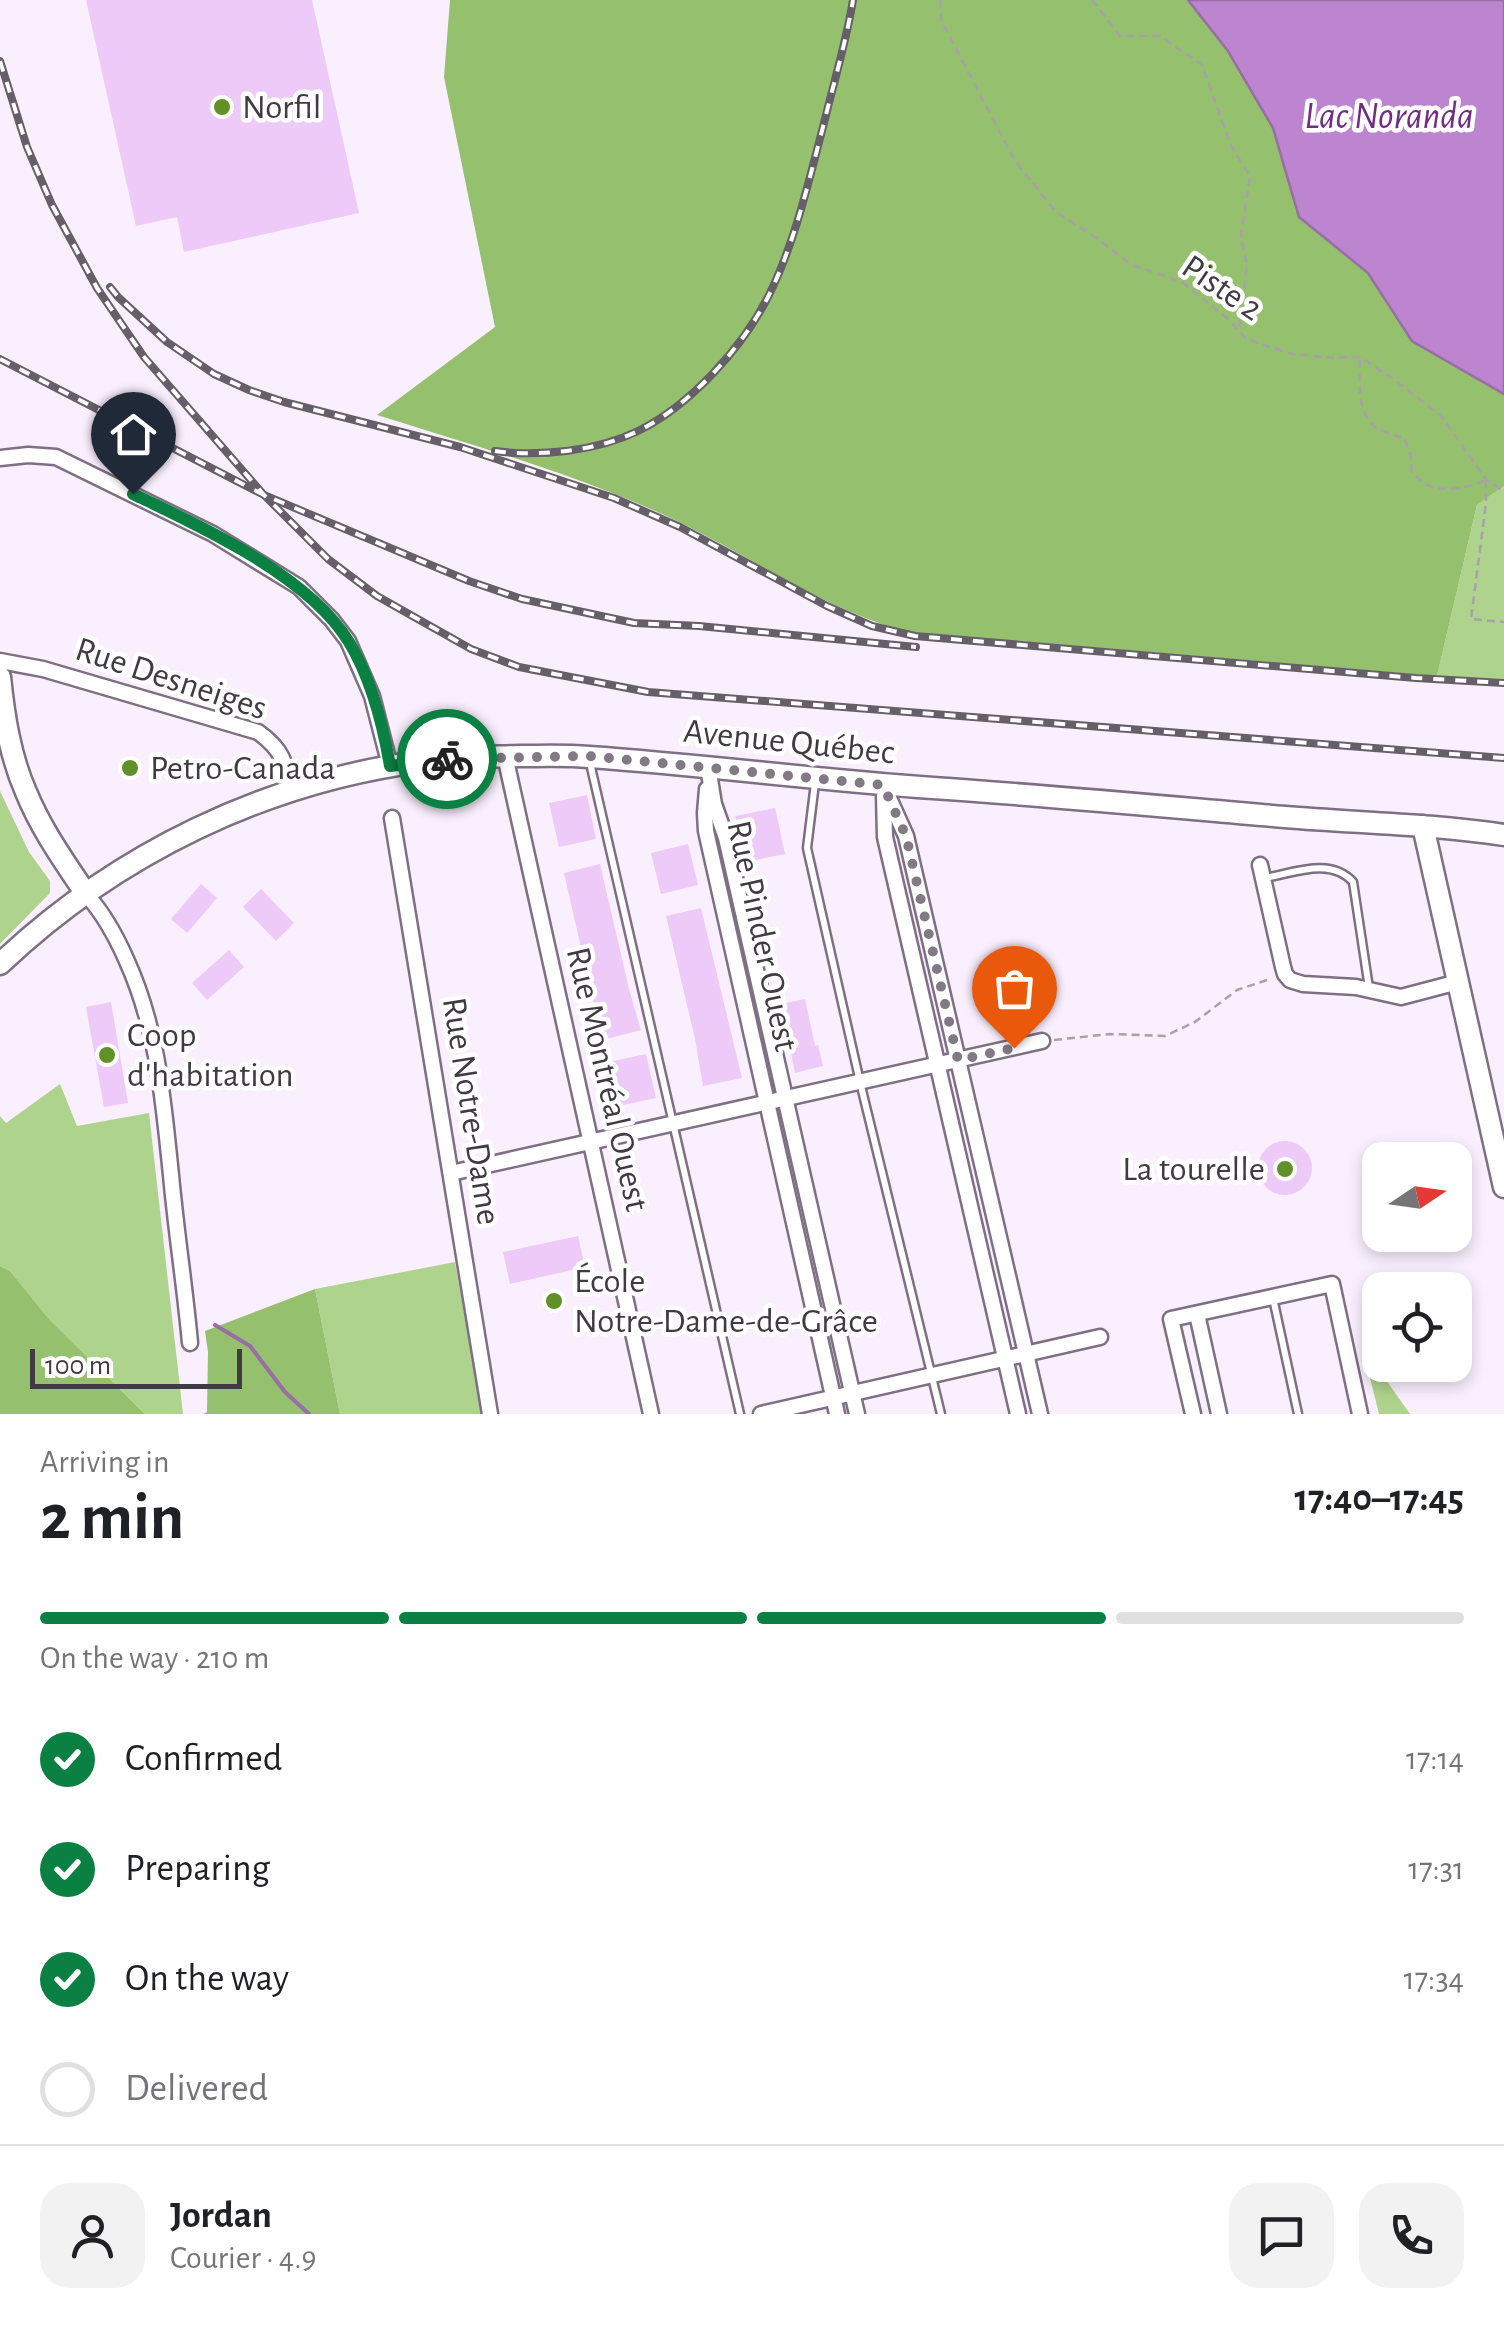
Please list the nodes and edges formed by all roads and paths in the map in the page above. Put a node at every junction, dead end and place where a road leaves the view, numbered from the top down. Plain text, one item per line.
1 (940, 0) edge
2 (1092, 0) edge
3 (1239, 331) junction
4 (1360, 357) junction
5 (0, 458) edge
6 (1486, 479) junction
7 (1504, 492) edge
8 (1504, 622) edge
9 (0, 661) edge
10 (0, 677) edge
11 (505, 756) junction
12 (589, 756) junction
13 (390, 766) junction
14 (708, 766) junction
15 (816, 777) junction
16 (883, 785) junction
17 (291, 791) junction
18 (392, 818) dead end
19 (1424, 826) junction
20 (1504, 835) edge
21 (1262, 872) joint
22 (86, 894) junction
23 (0, 964) edge
24 (1285, 974) junction
25 (1458, 982) junction
26 (1369, 990) junction
27 (1042, 1042) joint
28 (958, 1060) junction
29 (938, 1064) junction
30 (860, 1082) junction
31 (784, 1100) junction
32 (767, 1103) junction
33 (672, 1124) junction
34 (591, 1142) junction
35 (451, 1174) junction
36 (1504, 1187) edge
37 (1272, 1298) junction
38 (1196, 1314) junction
39 (1100, 1337) dead end
40 (190, 1342) dead end
41 (1025, 1353) junction
42 (1004, 1357) junction
43 (933, 1375) junction
44 (852, 1393) junction
45 (833, 1398) junction
46 (490, 1414) edge
47 (651, 1414) edge
48 (740, 1414) edge
49 (761, 1414) edge
50 (837, 1414) edge
51 (857, 1414) edge
52 (942, 1414) edge
53 (1018, 1414) edge
54 (1040, 1414) edge
55 (1192, 1414) edge
56 (1219, 1414) edge
57 (1298, 1414) edge
58 (1360, 1414) edge

1 - 3 path, Piste 2
2 - 3 path
3 - 4 path, Piste 2
4 - 6 path
4 - 6 path
5 - 13 street
6 - 7 path
6 - 8 path
9 - 17 street, Rue Desneiges
10 - 22 main road
11 - 12 main road, Avenue Québec
11 - 13 main road, Avenue Québec
11 - 34 street, Rue Montréal Ouest
12 - 14 main road, Avenue Québec
12 - 33 lane
13 - 17 main road, Avenue Québec
14 - 15 main road, Avenue Québec
14 - 31 street, Rue Pinder Ouest
14 - 32 street, Rue Pinder Ouest
15 - 16 main road, Avenue Québec
15 - 30 lane
16 - 19 main road, Avenue Québec
16 - 28 street
16 - 29 street
17 - 22 main road, Avenue Québec
18 - 35 street, Rue Notre-Dame
19 - 20 main road, Avenue Québec
19 - 25 main road
21 - 24 street
21 - 26 lane
22 - 23 main road, Avenue Québec
22 - 40 street
24 - 26 street
24 - 27 path
25 - 26 street
25 - 36 main road
27 - 28 street
28 - 29 street
28 - 41 street
29 - 30 street
29 - 42 street
30 - 31 street
30 - 43 lane
31 - 32 street
31 - 44 street, Rue Pinder Ouest
32 - 33 street
32 - 45 street, Rue Pinder Ouest
33 - 34 street
33 - 48 lane
34 - 35 street
34 - 47 street, Rue Montréal Ouest
35 - 46 street, Rue Notre-Dame
37 - 38 street
37 - 57 lane
37 - 58 street
38 - 55 street
38 - 56 street
39 - 41 street
41 - 42 street
41 - 54 street
42 - 43 street
42 - 53 street
43 - 44 street
43 - 52 lane
44 - 45 street
44 - 51 street, Rue Pinder Ouest
45 - 49 street
45 - 50 street, Rue Pinder Ouest

